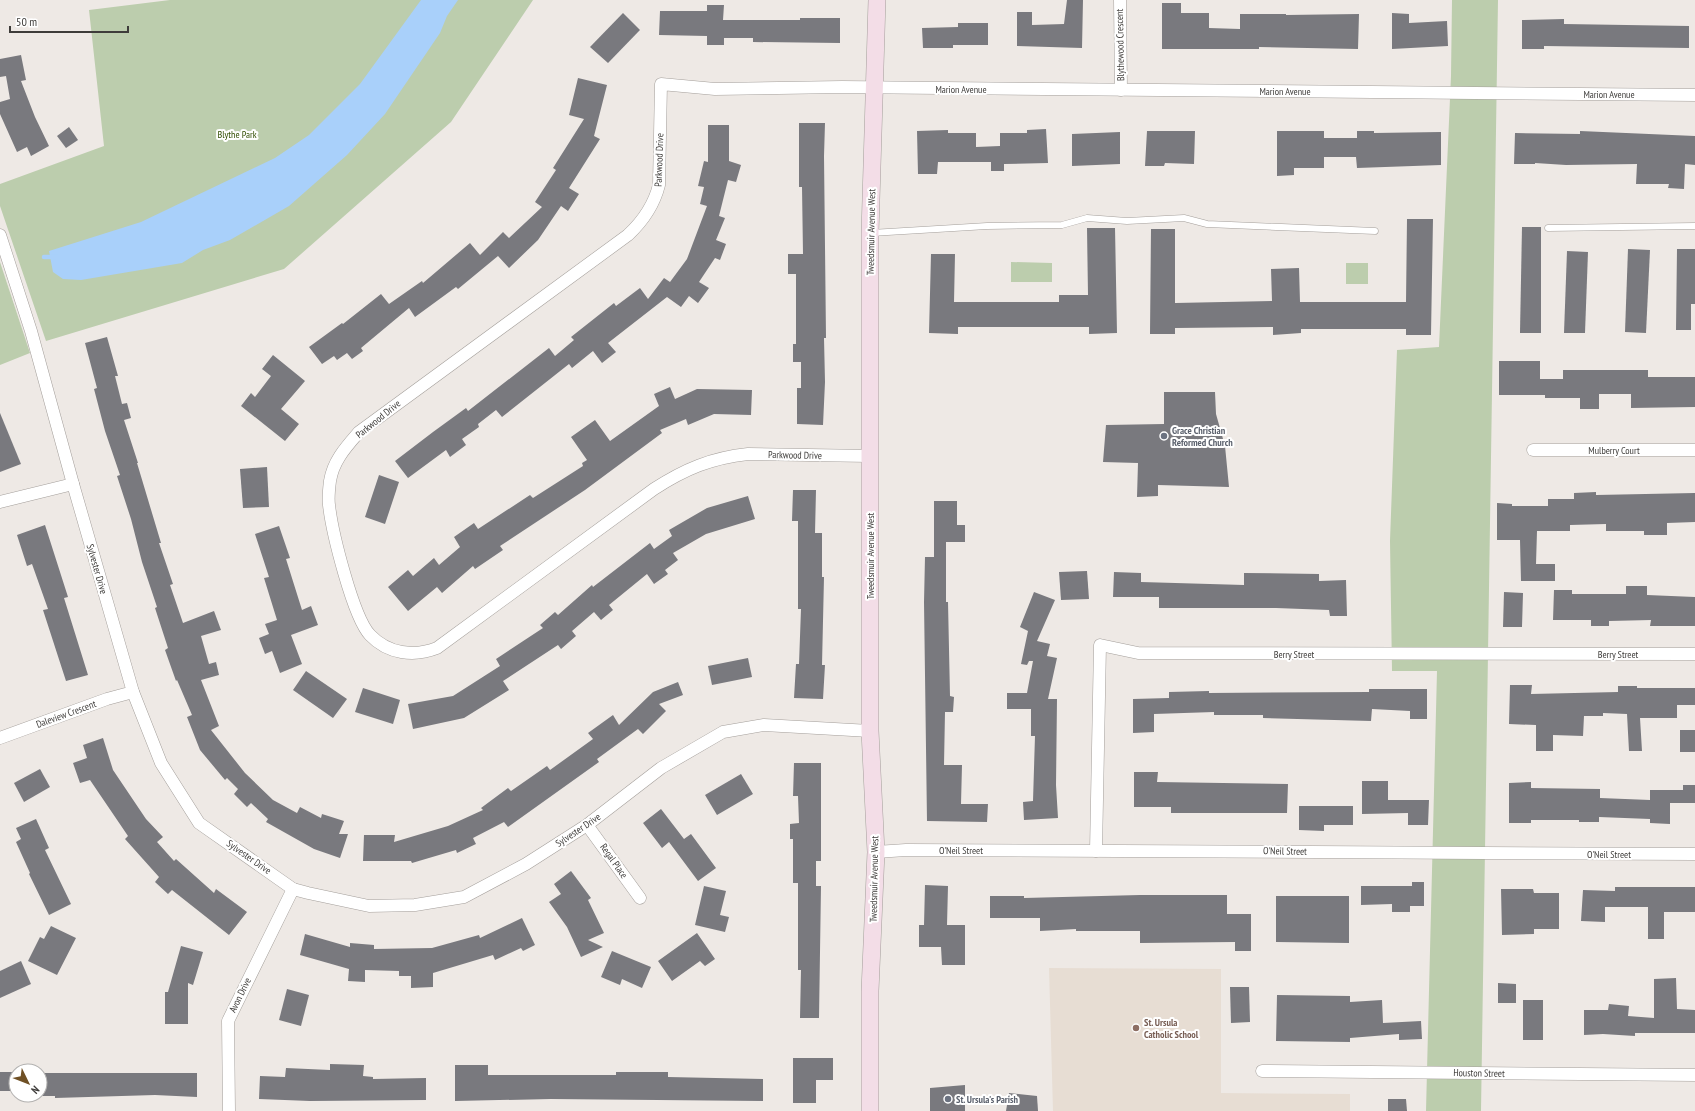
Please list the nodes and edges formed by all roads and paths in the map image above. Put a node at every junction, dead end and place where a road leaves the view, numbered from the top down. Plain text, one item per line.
1 (877, 0) edge
2 (1120, 0) edge
3 (876, 88) junction
4 (1121, 90) junction
5 (1695, 95) edge
6 (1695, 226) edge
7 (1548, 228) dead end
8 (1375, 232) dead end
9 (870, 233) junction
10 (0, 235) edge
11 (1533, 450) dead end
12 (1695, 450) edge
13 (870, 456) junction
14 (72, 484) junction
15 (0, 502) edge
16 (1695, 654) edge
17 (133, 692) junction
18 (870, 731) junction
19 (0, 738) edge
20 (587, 825) junction
21 (1096, 851) junction
22 (876, 852) junction
23 (1695, 854) edge
24 (293, 889) junction
25 (640, 898) dead end
26 (1262, 1071) dead end
27 (1695, 1074) edge
28 (229, 1111) edge
29 (870, 1111) edge

1 - 3 street, Tweedsmuir Avenue West
2 - 4 street, Blythewood Crescent
3 - 4 street, Marion Avenue
3 - 9 street, Tweedsmuir Avenue West
3 - 13 street, Parkwood Drive
4 - 5 street, Marion Avenue
6 - 7 lane
8 - 9 lane
9 - 13 street, Tweedsmuir Avenue West
10 - 14 street, Sylvester Drive
11 - 12 street, Mulberry Court
13 - 18 street, Tweedsmuir Avenue West
14 - 15 street
14 - 17 street, Sylvester Drive
16 - 21 street, Berry Street
17 - 19 street, Daleview Crescent
17 - 24 street, Sylvester Drive
18 - 20 street, Sylvester Drive
18 - 22 street, Tweedsmuir Avenue West
20 - 24 street, Sylvester Drive
20 - 25 street, Regal Place
21 - 22 street, O'Neil Street
21 - 23 street, O'Neil Street
22 - 29 street, Tweedsmuir Avenue West
24 - 28 street, Avon Drive
26 - 27 street, Houston Street

